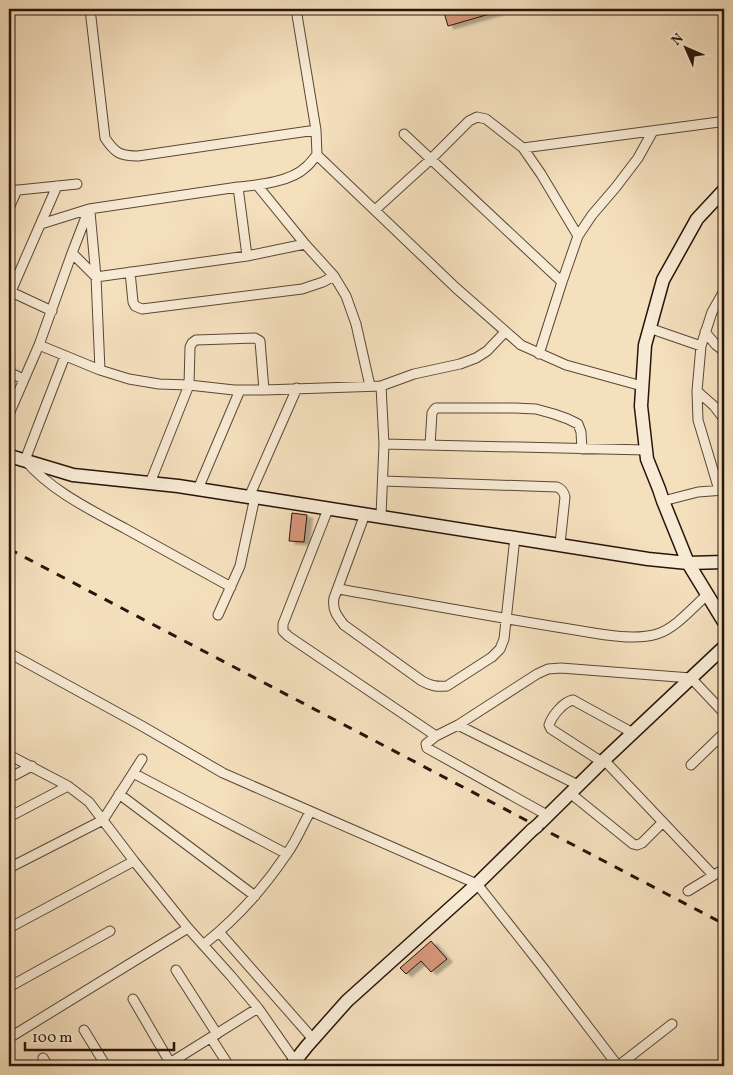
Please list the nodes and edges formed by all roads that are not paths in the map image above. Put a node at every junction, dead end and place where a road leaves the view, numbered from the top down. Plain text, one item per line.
1 (90, 9) edge
2 (296, 9) edge
3 (724, 123) edge
4 (316, 130) junction
5 (654, 131) junction
6 (404, 134) dead end
7 (522, 148) junction
8 (317, 155) junction
9 (430, 160) junction
10 (77, 184) dead end
11 (257, 185) junction
12 (57, 186) junction
13 (238, 187) junction
14 (13, 190) edge
15 (724, 190) edge
16 (9, 208) edge
17 (89, 209) junction
18 (375, 210) junction
19 (41, 224) junction
20 (578, 236) junction
21 (305, 244) junction
22 (72, 253) junction
23 (247, 256) junction
24 (130, 272) junction
25 (334, 276) junction
26 (96, 277) junction
27 (562, 282) junction
28 (724, 291) edge
29 (9, 293) edge
30 (722, 299) edge
31 (52, 311) junction
32 (649, 328) junction
33 (505, 332) junction
34 (705, 332) junction
35 (40, 345) junction
36 (701, 346) junction
37 (724, 351) edge
38 (539, 354) junction
39 (65, 356) junction
40 (100, 370) junction
41 (9, 372) edge
42 (23, 379) junction
43 (189, 385) junction
44 (370, 386) junction
45 (381, 386) junction
46 (642, 386) junction
47 (297, 388) junction
48 (240, 390) junction
49 (264, 390) junction
50 (696, 391) junction
51 (9, 414) edge
52 (724, 419) edge
53 (384, 444) junction
54 (430, 445) junction
55 (582, 448) junction
56 (646, 450) junction
57 (9, 454) edge
58 (25, 460) junction
59 (383, 481) junction
60 (150, 483) junction
61 (198, 489) junction
62 (722, 490) edge
63 (252, 497) junction
64 (662, 501) junction
65 (328, 509) junction
66 (365, 514) junction
67 (381, 516) junction
68 (515, 537) junction
69 (560, 544) junction
70 (724, 562) edge
71 (688, 563) junction
72 (231, 587) junction
73 (339, 589) junction
74 (707, 595) junction
75 (218, 615) dead end
76 (506, 619) junction
77 (724, 622) edge
78 (724, 647) edge
79 (9, 653) edge
80 (691, 678) junction
81 (724, 714) edge
82 (458, 725) junction
83 (633, 732) junction
84 (724, 733) edge
85 (436, 736) junction
86 (9, 755) edge
87 (142, 759) dead end
88 (603, 761) junction
89 (691, 765) dead end
90 (32, 766) junction
91 (133, 773) junction
92 (9, 778) edge
93 (68, 786) junction
94 (574, 789) junction
95 (119, 794) junction
96 (310, 812) junction
97 (547, 816) junction
98 (9, 817) edge
99 (103, 820) junction
100 (663, 822) junction
101 (287, 854) junction
102 (134, 861) junction
103 (9, 868) edge
104 (724, 869) edge
105 (713, 876) junction
106 (477, 884) junction
107 (688, 891) dead end
108 (255, 896) junction
109 (9, 928) edge
110 (188, 928) junction
111 (110, 931) dead end
112 (220, 932) junction
113 (203, 945) junction
114 (176, 970) dead end
115 (9, 988) edge
116 (133, 1000) dead end
117 (258, 1008) junction
118 (672, 1024) dead end
119 (84, 1030) dead end
120 (214, 1036) junction
121 (9, 1038) edge
122 (313, 1039) junction
123 (43, 1058) dead end
124 (297, 1063) edge
125 (169, 1065) edge
126 (48, 1066) edge
127 (106, 1066) edge
128 (229, 1066) edge
129 (618, 1066) edge

1 - 4 street
2 - 4 street
3 - 5 street
4 - 8 street
5 - 7 street
5 - 20 street
6 - 9 street
7 - 9 street
7 - 20 street
8 - 11 street
8 - 18 street
9 - 18 street
9 - 27 street
10 - 12 street
11 - 13 street
11 - 21 street
12 - 14 street
12 - 19 street
13 - 17 street
13 - 23 street
14 - 16 street
15 - 32 street
17 - 19 street
17 - 22 street
17 - 26 street
18 - 33 street
19 - 29 street
20 - 27 street
21 - 23 street
21 - 25 street
22 - 26 street
22 - 31 street
23 - 24 street
24 - 25 street
24 - 26 street
25 - 44 street
26 - 40 street
27 - 38 street
28 - 30 street
29 - 31 street
30 - 34 street
31 - 35 street
32 - 36 street
32 - 46 street
33 - 38 street
33 - 45 street
34 - 36 street
34 - 37 street
35 - 39 street
35 - 42 street
36 - 50 street
38 - 46 street
39 - 40 street
39 - 58 street
40 - 43 street
41 - 42 street
42 - 51 street
43 - 48 street
43 - 49 street
43 - 60 street
44 - 45 street
44 - 47 street
45 - 53 street
46 - 56 street
47 - 49 street
47 - 63 street
48 - 49 street
48 - 61 street
50 - 52 street
50 - 62 street
53 - 54 street
53 - 59 street
54 - 55 street
54 - 55 street
55 - 56 street
56 - 64 street
57 - 58 street
58 - 60 street
58 - 72 street
59 - 67 street
59 - 69 street
60 - 61 street
61 - 63 street
62 - 64 street
63 - 65 street
63 - 72 street
64 - 71 street
65 - 66 street
65 - 85 street
66 - 67 street
66 - 73 street
67 - 68 street
68 - 69 street
68 - 76 street
69 - 71 street
70 - 71 street
71 - 74 street
72 - 75 street
73 - 76 street
73 - 76 street
74 - 76 street
74 - 77 street
78 - 80 street
79 - 96 street
80 - 81 street
80 - 82 street
80 - 83 street
82 - 85 street
82 - 94 street
83 - 88 street
83 - 88 street
84 - 89 street
85 - 97 street
86 - 90 street
87 - 91 street
88 - 94 street
88 - 100 street
90 - 92 street
90 - 93 street
91 - 95 street
91 - 101 street
93 - 98 street
93 - 99 street
94 - 97 street
94 - 100 street
95 - 99 street
95 - 108 street
96 - 101 street
96 - 106 street
97 - 106 street, bridge
99 - 102 street
99 - 103 street
100 - 105 street
101 - 108 street
102 - 109 street
102 - 110 street
104 - 105 street
105 - 107 street
106 - 122 street
106 - 129 street
108 - 112 street
110 - 113 street
110 - 121 street
111 - 115 street
112 - 113 street
112 - 122 street
113 - 117 street
114 - 120 street
116 - 125 street
117 - 120 street
117 - 124 street
118 - 129 street
119 - 127 street
120 - 125 street
120 - 128 street
122 - 124 street
123 - 126 street

